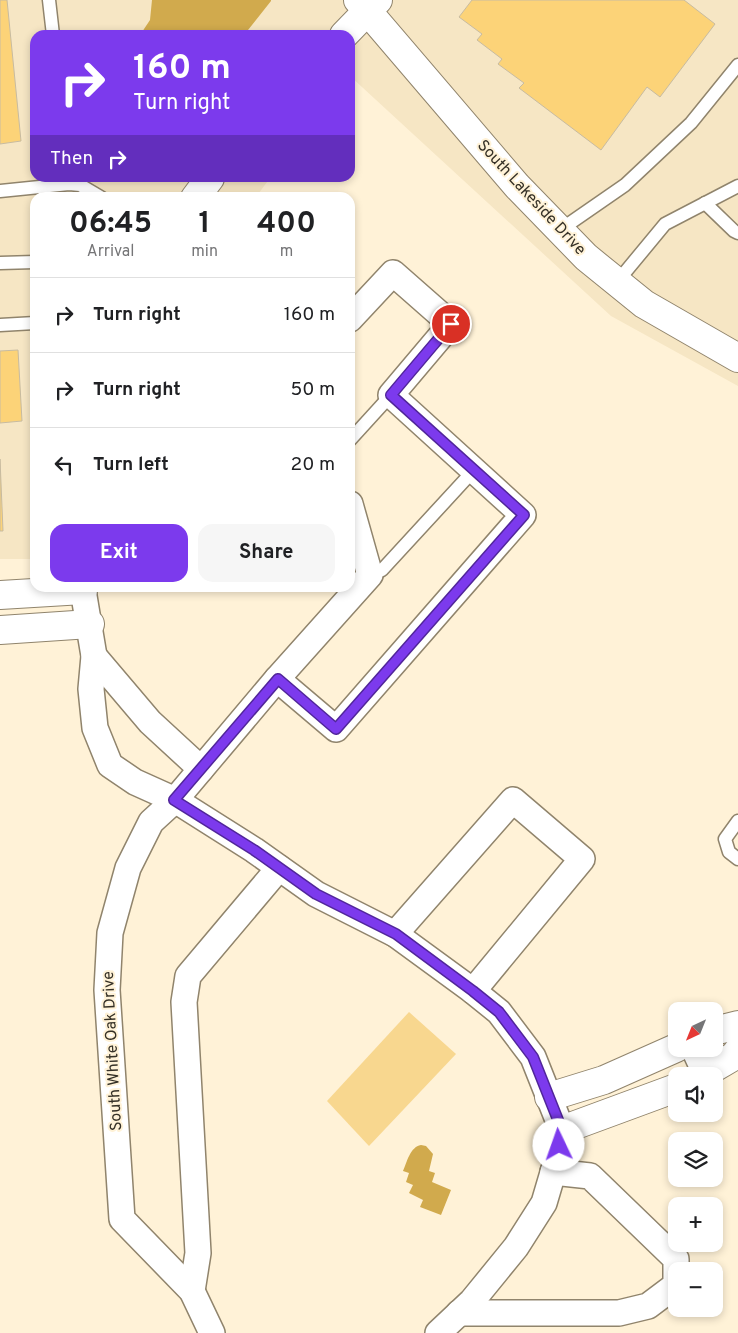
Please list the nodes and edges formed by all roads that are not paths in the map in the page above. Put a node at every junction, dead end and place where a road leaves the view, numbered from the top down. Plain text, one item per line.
1 (49, 0) edge
2 (368, 4) edge
3 (52, 30) edge
4 (348, 30) edge
5 (738, 65) edge
6 (62, 182) edge
7 (72, 182) edge
8 (738, 186) edge
9 (0, 191) edge
10 (92, 192) edge
11 (705, 203) junction
12 (560, 230) junction
13 (738, 233) edge
14 (0, 262) edge
15 (30, 262) edge
16 (616, 282) junction
17 (355, 313) edge
18 (30, 323) edge
19 (0, 325) edge
20 (738, 358) edge
21 (391, 395) junction
22 (355, 435) edge
23 (474, 470) junction
24 (355, 522) edge
25 (370, 575) junction
26 (42, 592) edge
27 (84, 592) edge
28 (355, 592) edge
29 (355, 592) edge
30 (0, 595) edge
31 (90, 624) junction
32 (0, 630) edge
33 (94, 656) junction
34 (278, 679) junction
35 (200, 769) junction
36 (174, 800) junction
37 (738, 820) edge
38 (738, 859) edge
39 (279, 868) junction
40 (396, 934) junction
41 (473, 991) junction
42 (738, 1025) edge
43 (723, 1028) edge
44 (738, 1051) edge
45 (668, 1052) edge
46 (716, 1067) edge
47 (668, 1091) edge
48 (549, 1097) junction
49 (562, 1130) junction
50 (553, 1172) junction
51 (192, 1291) junction
52 (458, 1313) junction
53 (217, 1332) edge
54 (438, 1333) edge

1 - 3 lane
2 - 4 street
2 - 12 street, South Lakeside Drive
5 - 12 lane
6 - 9 lane
7 - 10 lane
8 - 11 lane
11 - 13 lane
11 - 16 lane
12 - 16 street, South Lakeside Drive
14 - 15 lane
16 - 20 street, South Lakeside Drive
17 - 21 street
18 - 19 lane
21 - 22 lane
21 - 23 street
23 - 25 lane
23 - 34 street
24 - 25 street
25 - 29 street, South White Oak Drive
26 - 30 street
27 - 31 street
28 - 34 street, South White Oak Drive
31 - 32 street
31 - 33 street
33 - 35 street
33 - 36 street
34 - 35 street, South White Oak Drive
35 - 36 street, South White Oak Drive
36 - 39 street
36 - 51 street, South White Oak Drive
37 - 38 lane
39 - 40 street
39 - 51 street
40 - 41 street
40 - 41 street
41 - 48 street
42 - 43 street
44 - 46 street
45 - 48 street
47 - 49 street
48 - 49 street
49 - 50 street
50 - 52 street
50 - 52 street
51 - 53 street, South White Oak Drive
52 - 54 street

